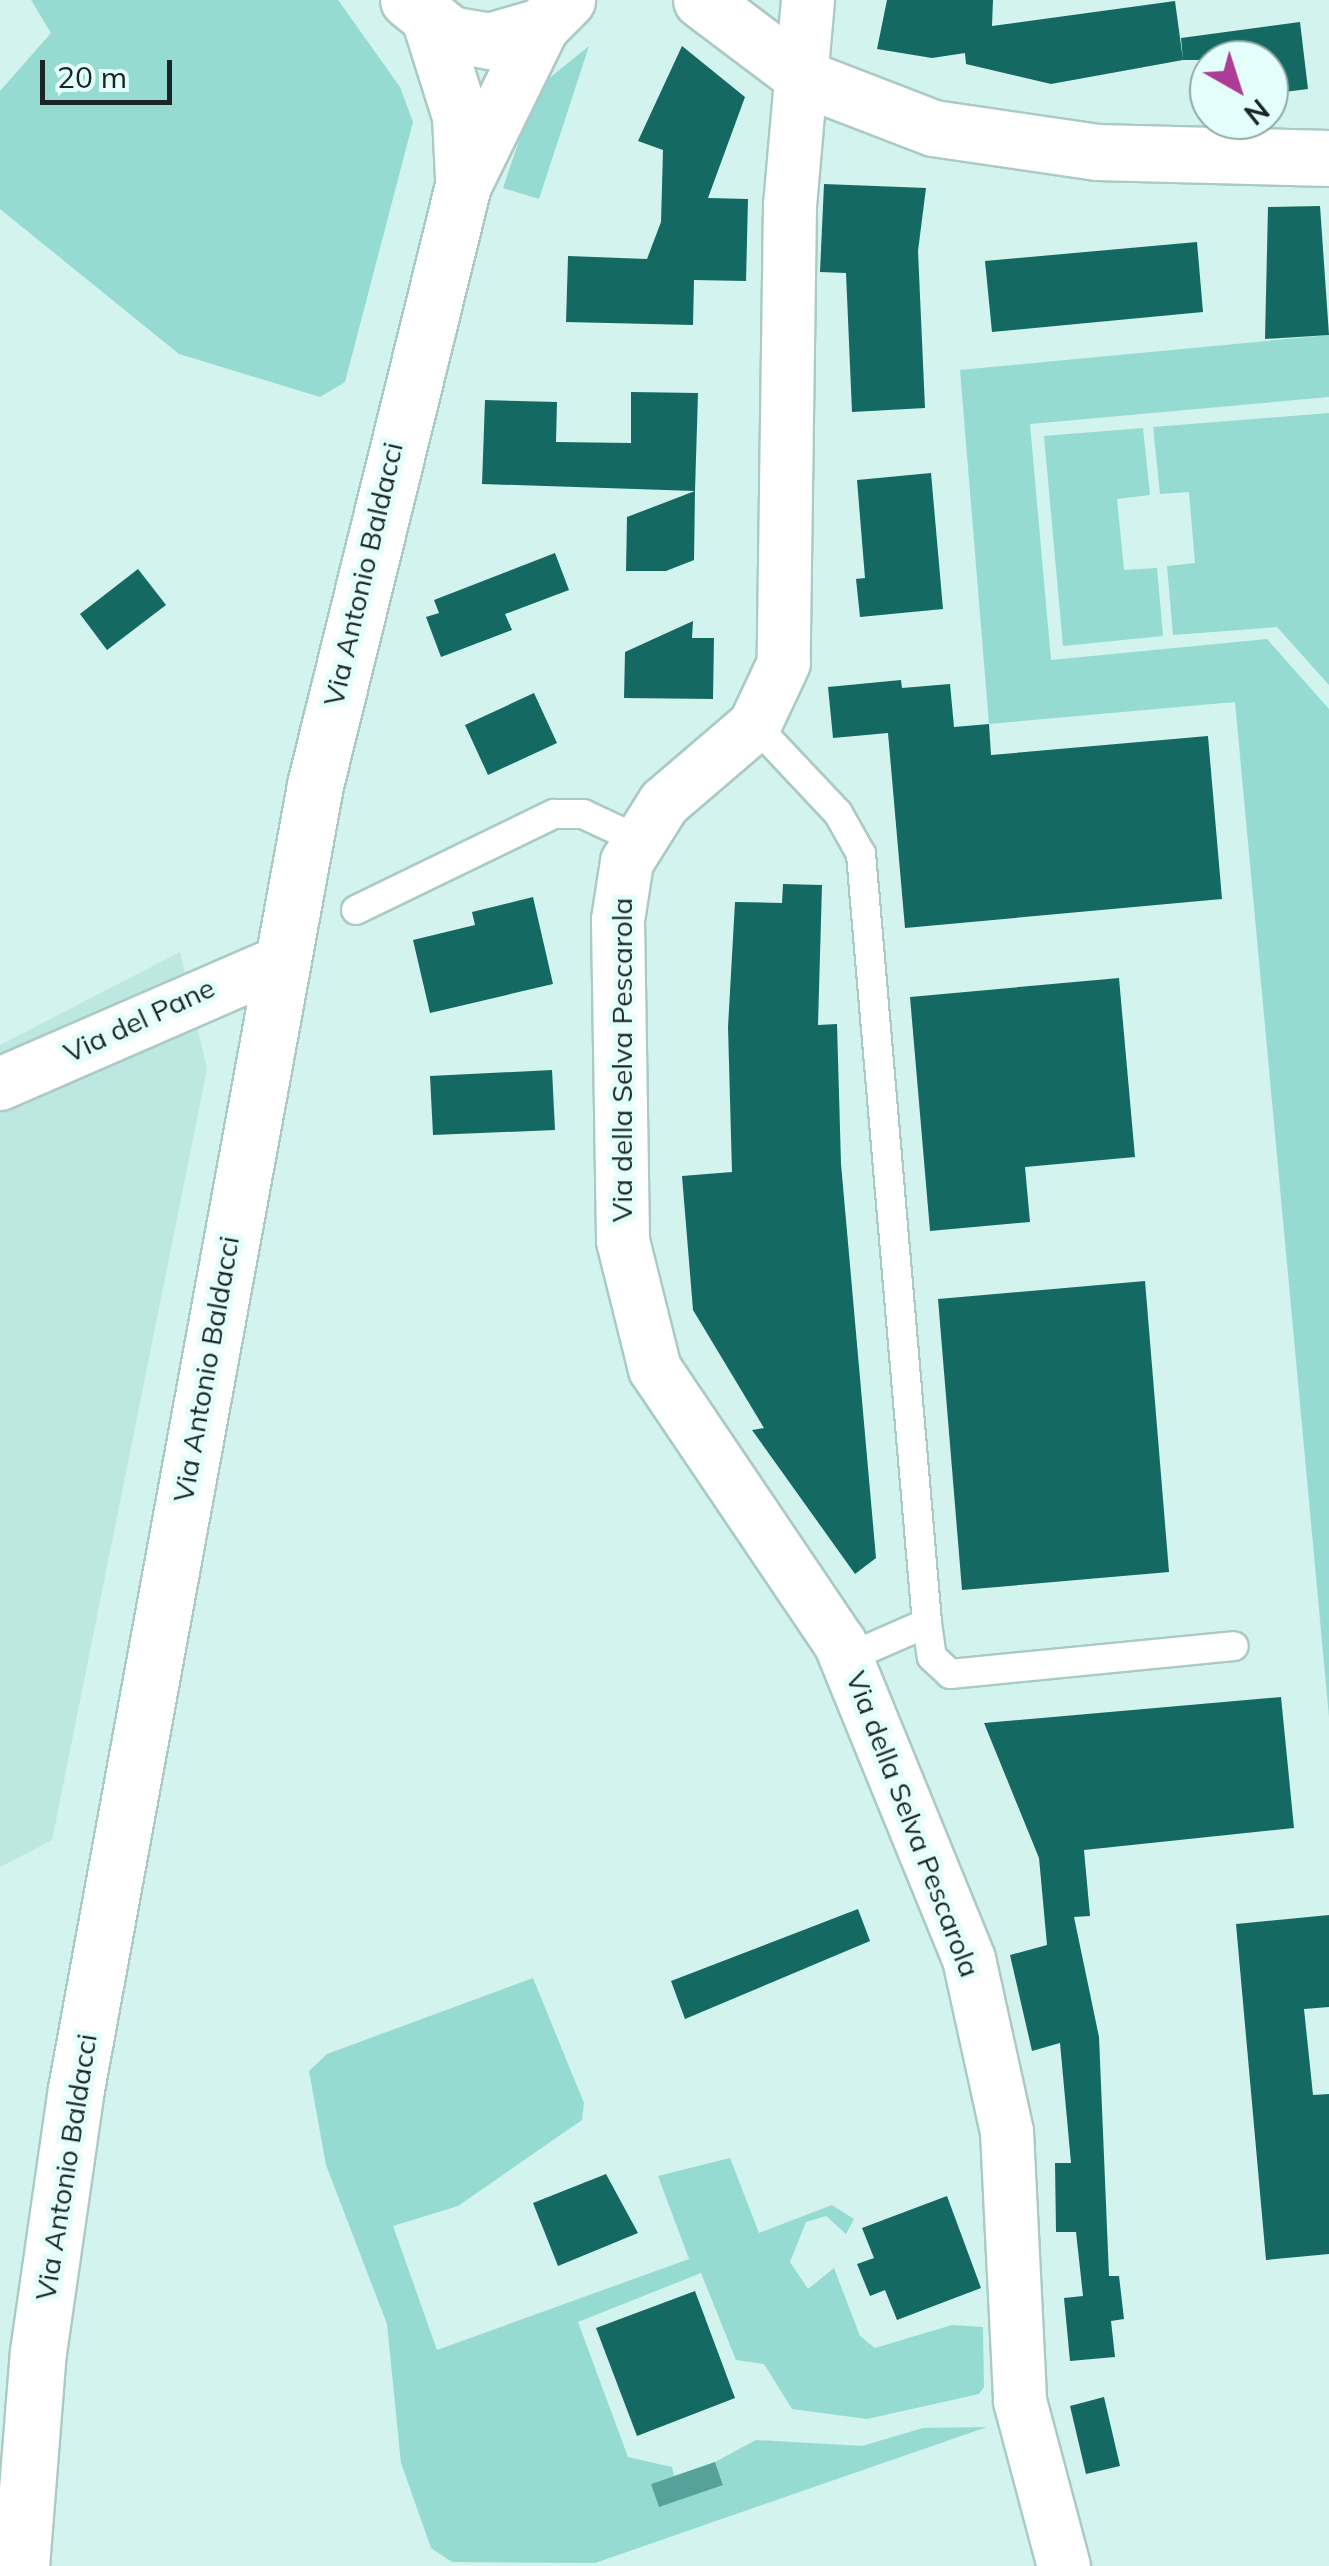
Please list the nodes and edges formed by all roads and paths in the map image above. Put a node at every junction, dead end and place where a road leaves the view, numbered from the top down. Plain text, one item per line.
1 (661, 0) edge
2 (808, 0) edge
3 (420, 12) edge
4 (554, 13) edge
5 (716, 14) edge
6 (806, 79) junction
7 (1329, 158) edge
8 (463, 185) junction
9 (755, 725) junction
10 (637, 839) junction
11 (356, 910) dead end
12 (280, 962) junction
13 (0, 1084) edge
14 (927, 1623) junction
15 (1234, 1646) dead end
16 (847, 1658) junction
17 (21, 2566) edge
18 (1064, 2566) edge

1 - 5 street
2 - 6 street, Via della Selva Pescarola
3 - 4 street
3 - 8 street, Via Antonio Baldacci
4 - 8 street, Via Antonio Baldacci
5 - 6 street
6 - 7 street
6 - 9 street, Via della Selva Pescarola
8 - 12 street, Via Antonio Baldacci
9 - 10 street, Via della Selva Pescarola
9 - 14 lane
10 - 11 lane
10 - 16 street, Via della Selva Pescarola
12 - 13 street, Via del Pane
12 - 17 street, Via Antonio Baldacci
14 - 15 lane
14 - 16 lane
16 - 18 street, Via della Selva Pescarola

